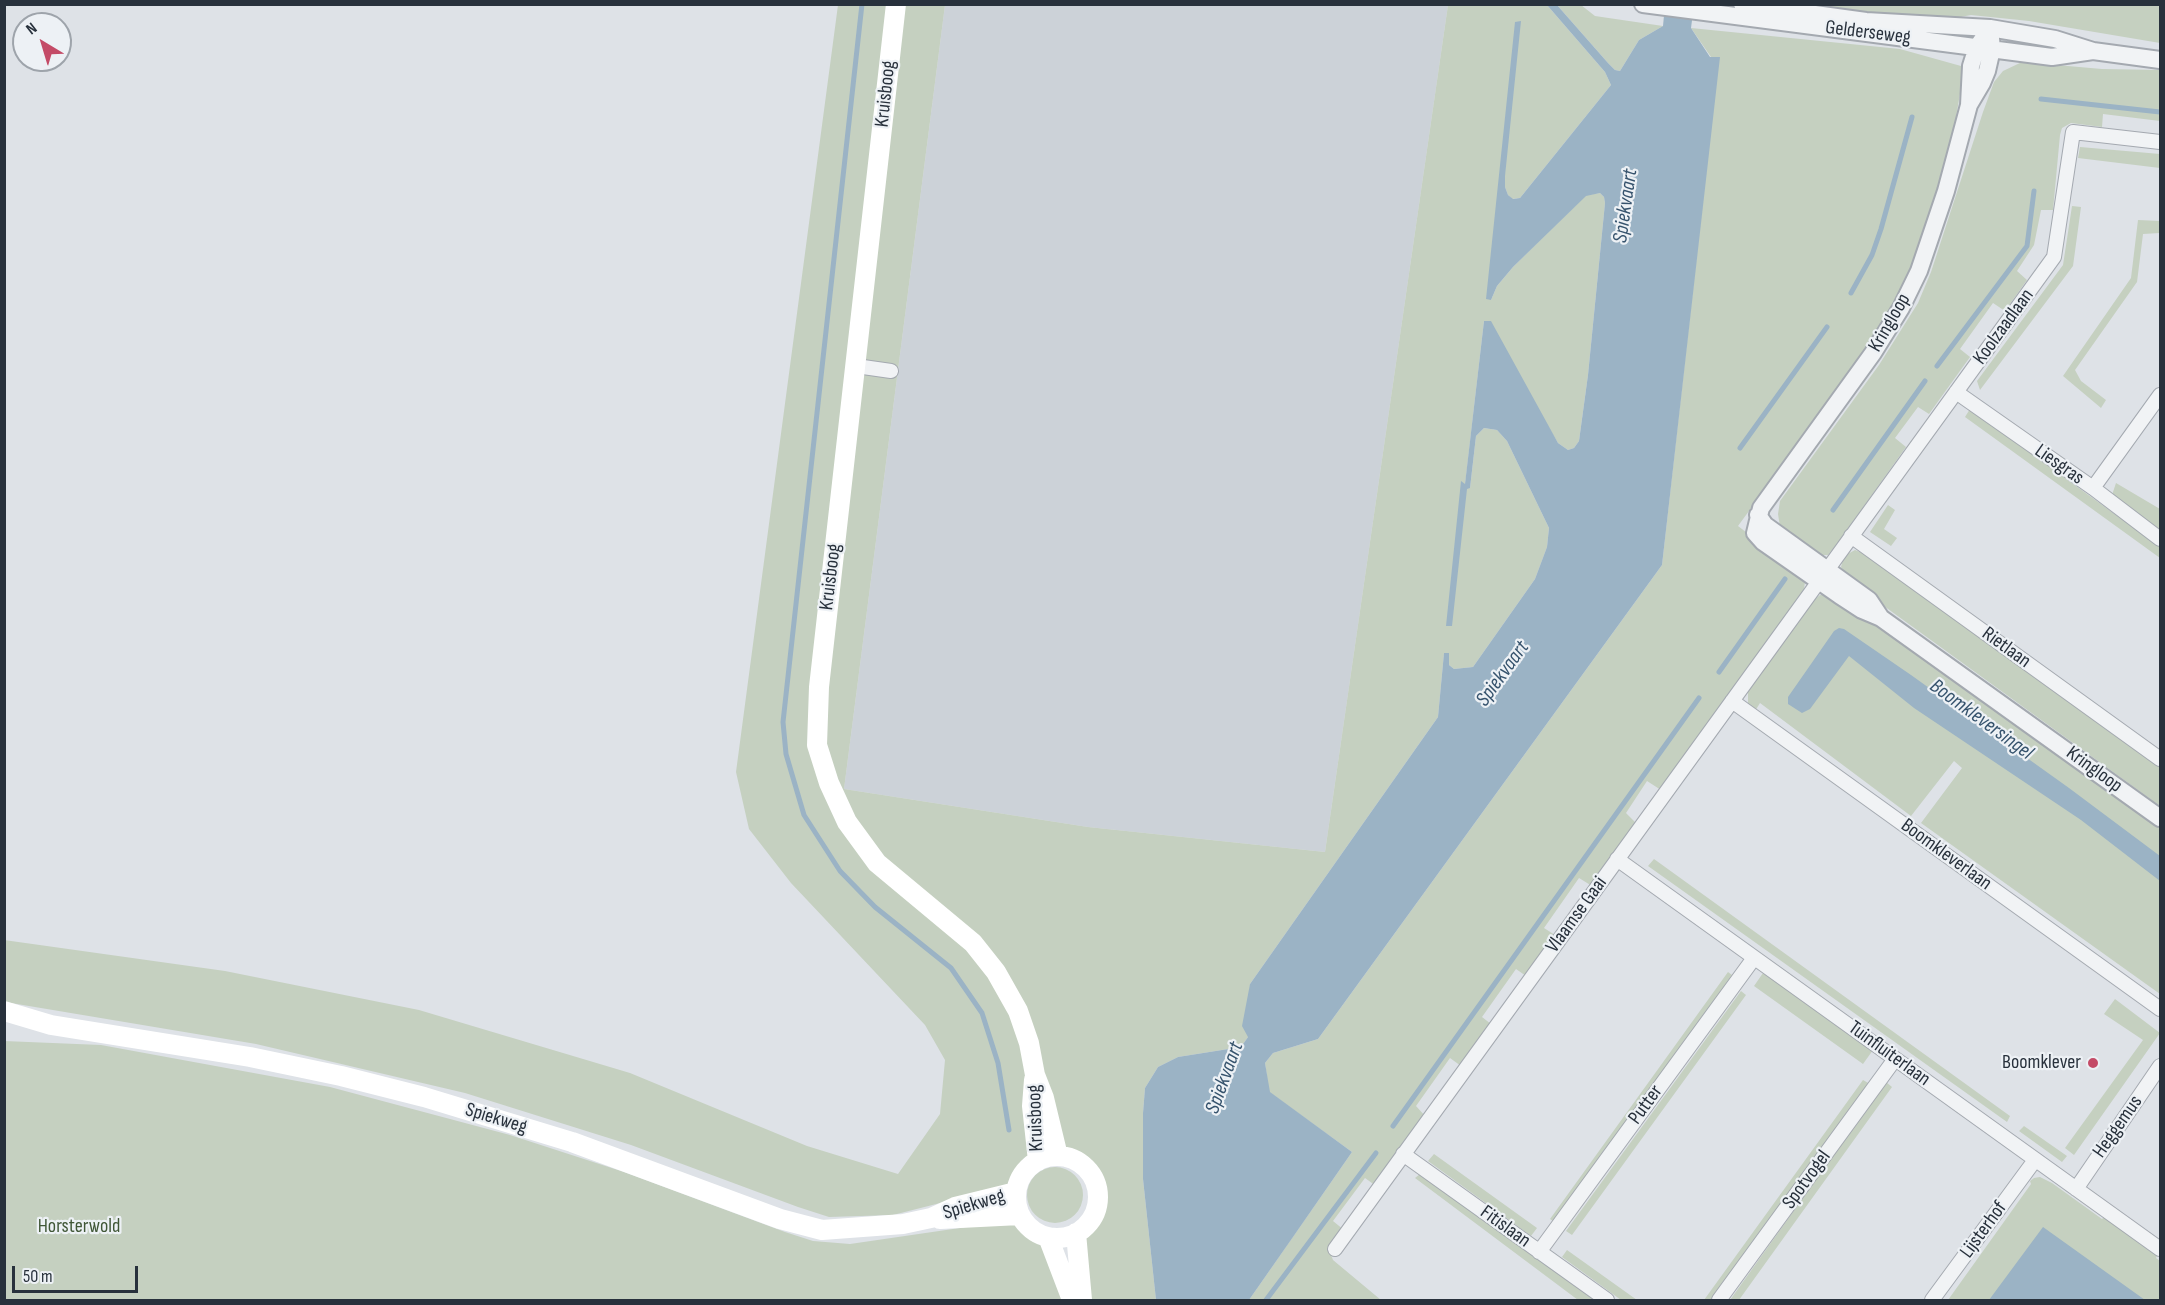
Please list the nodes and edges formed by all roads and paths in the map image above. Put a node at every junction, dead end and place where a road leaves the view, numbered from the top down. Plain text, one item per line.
1 (896, 4) edge
2 (1742, 4) edge
3 (1644, 5) edge
4 (1990, 28) junction
5 (1985, 48) junction
6 (2093, 51) junction
7 (2160, 60) edge
8 (2160, 142) edge
9 (856, 366) junction
10 (891, 371) dead end
11 (1956, 393) junction
12 (2160, 395) edge
13 (2093, 488) junction
14 (1851, 536) junction
15 (2160, 539) edge
16 (1823, 575) junction
17 (1732, 701) junction
18 (2160, 759) edge
19 (2160, 818) edge
20 (1617, 860) junction
21 (1754, 958) junction
22 (2160, 1010) edge
23 (4, 1011) edge
24 (4, 1025) edge
25 (51, 1025) junction
26 (1895, 1059) junction
27 (2160, 1066) edge
28 (1035, 1075) junction
29 (1403, 1154) junction
30 (1059, 1156) junction
31 (2035, 1160) junction
32 (1038, 1161) junction
33 (2076, 1189) junction
34 (1016, 1192) junction
35 (1020, 1215) junction
36 (931, 1218) junction
37 (1076, 1233) junction
38 (1048, 1237) junction
39 (1335, 1249) dead end
40 (2160, 1250) edge
41 (1539, 1252) junction
42 (1072, 1300) edge
43 (1082, 1300) edge
44 (1607, 1300) edge
45 (1719, 1300) edge
46 (1932, 1300) edge

1 - 9 main road, Kruisboog
2 - 4 street, Gelderseweg
3 - 5 street, Gelderseweg
4 - 5 street, Kringloop
4 - 6 street, Gelderseweg
5 - 6 street, Gelderseweg
5 - 16 street, Kringloop
6 - 7 street, Gelderseweg
8 - 11 street, Koolzaadlaan
9 - 10 street
9 - 28 main road, Kruisboog
11 - 13 street, Liesgras
11 - 14 street, Koolzaadlaan
12 - 13 street
13 - 15 street, Liesgras
14 - 16 street, Koolzaadlaan
14 - 18 street, Rietlaan
16 - 17 street, Vlaamse Gaai
16 - 19 street, Kringloop
17 - 20 street, Vlaamse Gaai
17 - 22 street, Boomkleverlaan
20 - 21 street, Tuinfluiterlaan
20 - 29 street, Vlaamse Gaai
21 - 26 street, Tuinfluiterlaan
21 - 41 street, Putter
23 - 25 main road, Spiekweg
24 - 25 main road, Spiekweg
25 - 36 main road, Spiekweg
26 - 31 street, Tuinfluiterlaan
26 - 45 street, Spotvogel
27 - 33 street, Heggemus
28 - 30 main road, Kruisboog
28 - 32 main road, Kruisboog
29 - 39 street, Vlaamse Gaai
29 - 41 street, Fitislaan
30 - 32 main road
30 - 37 main road
31 - 33 street, Tuinfluiterlaan
31 - 46 street, Lijsterhof
32 - 34 main road
33 - 40 street, Tuinfluiterlaan
34 - 35 main road
34 - 36 main road, Spiekweg
35 - 36 main road, Spiekweg
35 - 38 main road
37 - 38 main road
37 - 43 main road
38 - 42 main road
41 - 44 street, Fitislaan

